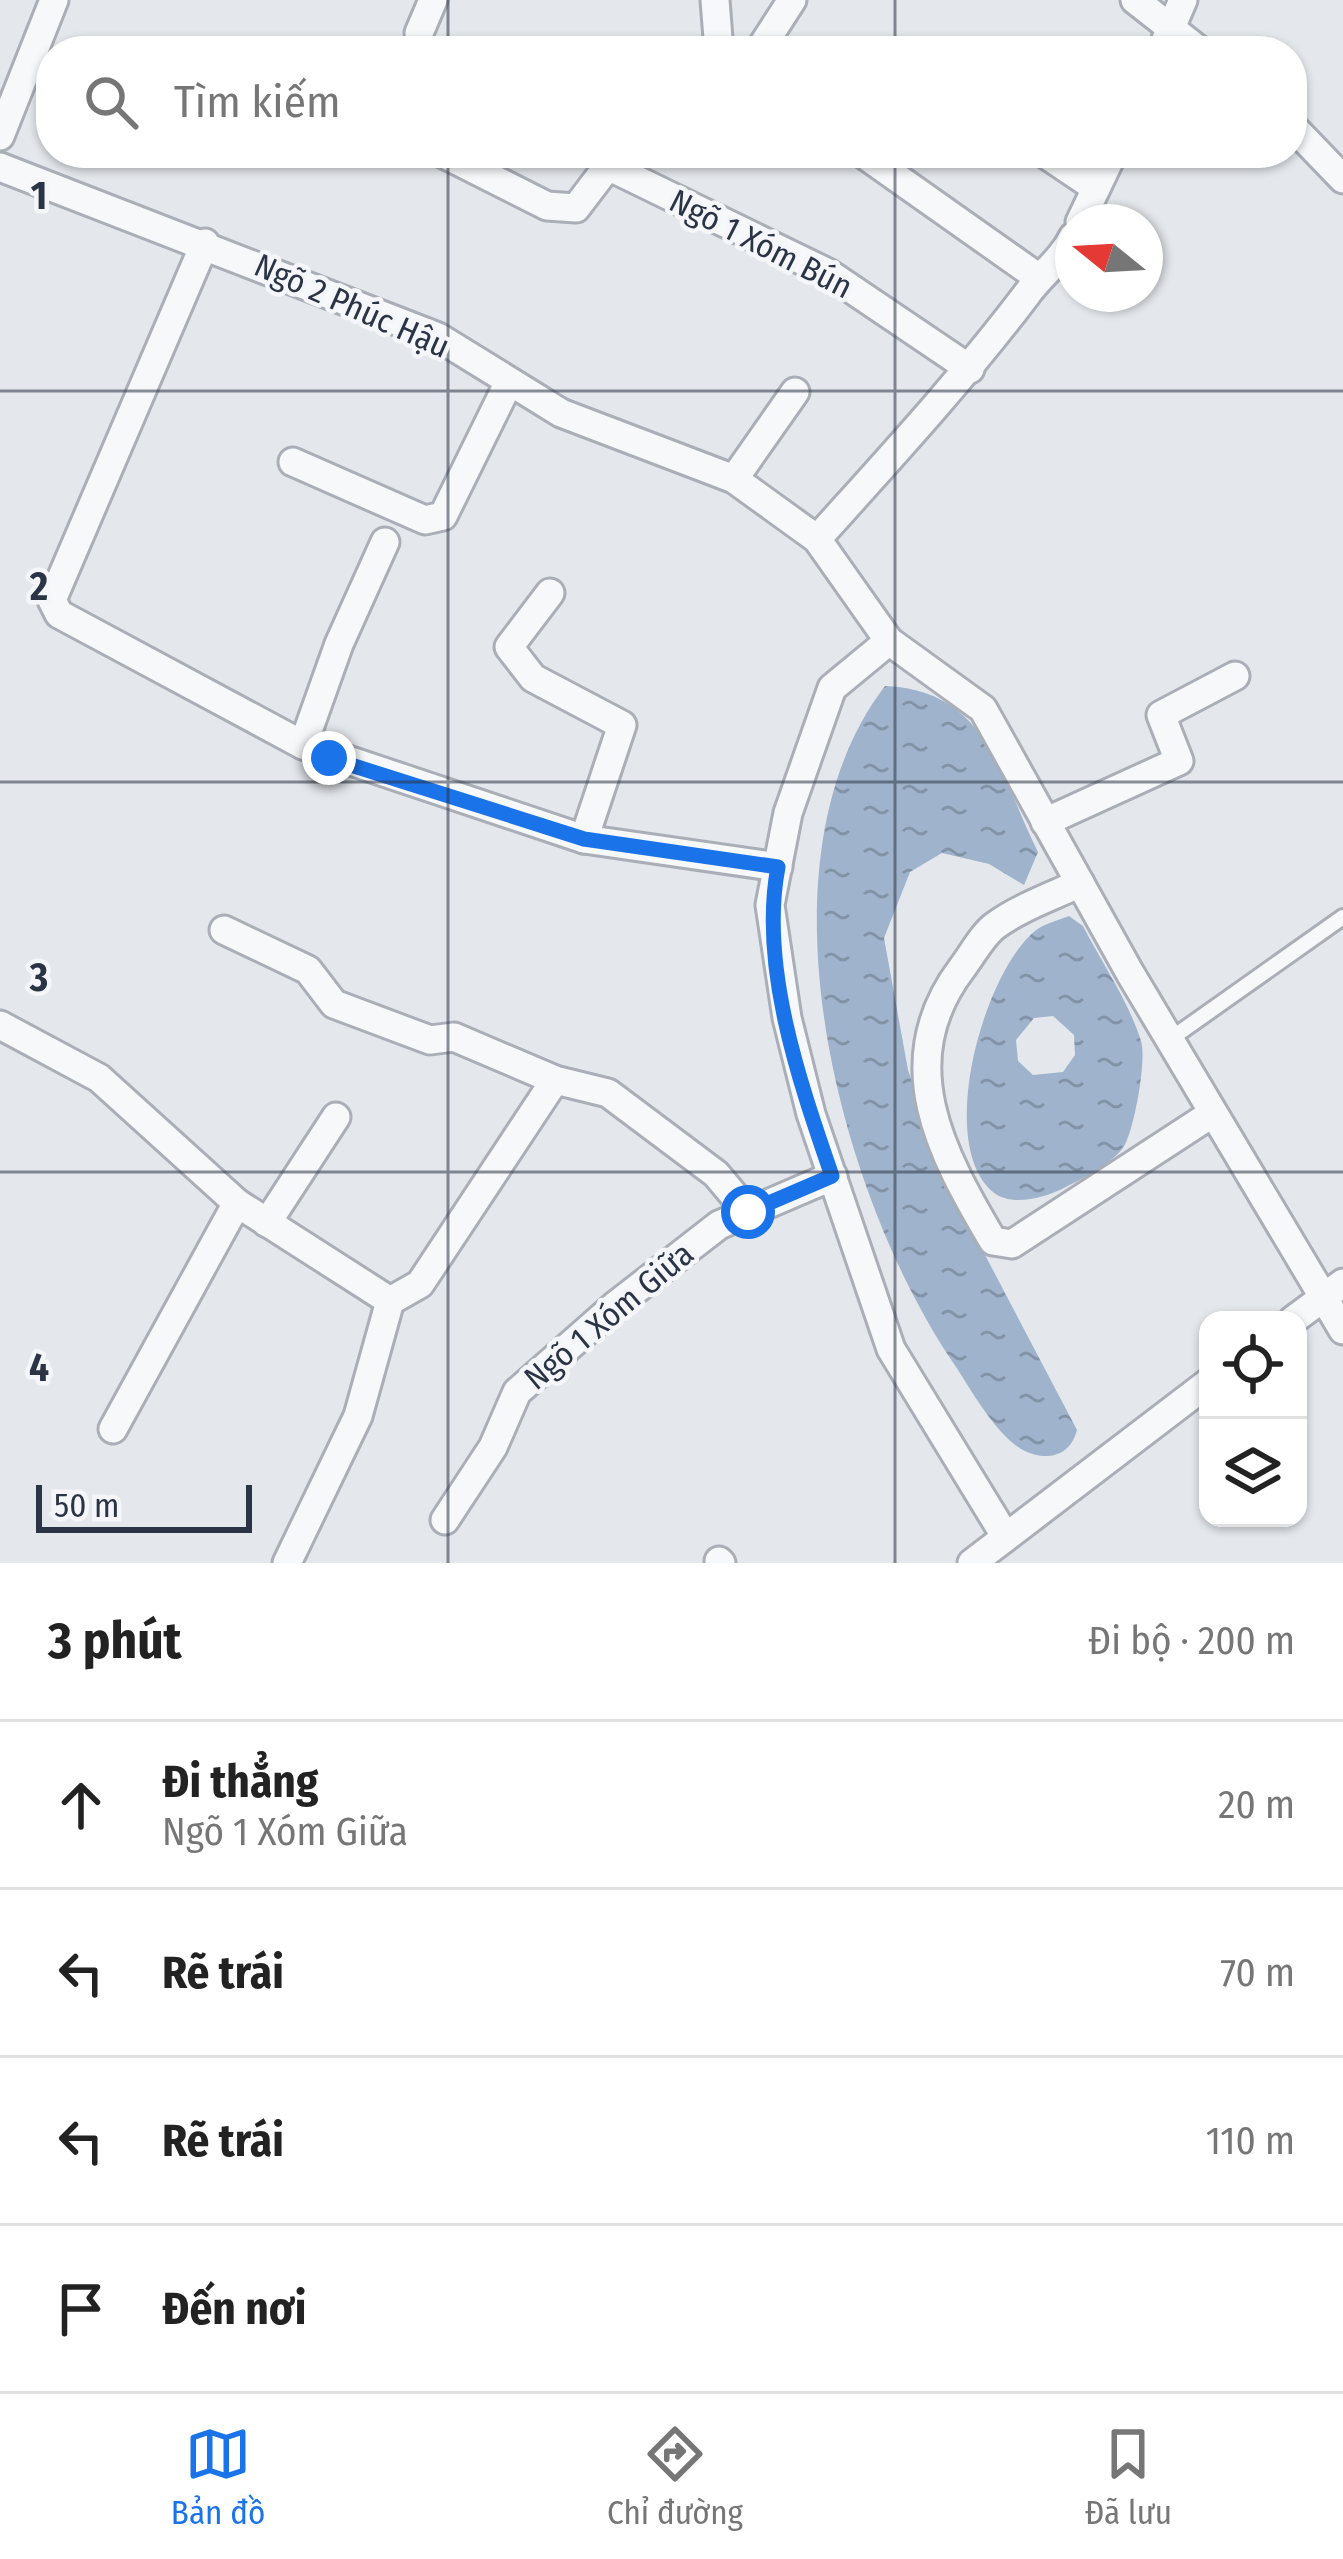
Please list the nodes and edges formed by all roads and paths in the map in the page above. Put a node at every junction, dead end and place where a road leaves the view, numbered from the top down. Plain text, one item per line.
1 (54, 0) edge
2 (433, 0) edge
3 (715, 0) edge
4 (791, 0) edge
5 (1135, 0) edge
6 (1184, 0) edge
7 (419, 33) dead end
8 (40, 36) edge
9 (718, 36) edge
10 (768, 36) edge
11 (1162, 36) edge
12 (1168, 36) edge
13 (36, 45) edge
14 (0, 136) edge
15 (1307, 142) edge
16 (0, 167) edge
17 (472, 168) edge
18 (606, 168) edge
19 (612, 168) edge
20 (883, 168) edge
21 (1066, 168) edge
22 (1106, 168) edge
23 (1343, 179) edge
24 (1096, 188) junction
25 (1088, 204) edge
26 (205, 243) junction
27 (1055, 264) edge
28 (1039, 278) junction
29 (970, 369) junction
30 (509, 382) junction
31 (795, 392) dead end
32 (293, 463) dead end
33 (734, 479) junction
34 (817, 539) junction
35 (386, 542) dead end
36 (550, 593) dead end
37 (889, 641) junction
38 (1235, 676) dead end
39 (303, 745) junction
40 (1045, 822) junction
41 (584, 839) junction
42 (778, 867) junction
43 (1080, 883) junction
44 (1343, 917) edge
45 (224, 931) dead end
46 (0, 1025) edge
47 (1169, 1040) junction
48 (555, 1080) junction
49 (1213, 1113) junction
50 (336, 1117) dead end
51 (832, 1176) junction
52 (237, 1204) junction
53 (748, 1212) junction
54 (267, 1222) junction
55 (1332, 1291) edge
56 (390, 1301) junction
57 (1305, 1311) edge
58 (1343, 1330) edge
59 (1199, 1390) edge
60 (113, 1429) dead end
61 (445, 1520) dead end
62 (1004, 1534) junction
63 (287, 1563) edge
64 (972, 1563) edge

1 - 8 street
2 - 7 street
3 - 9 street
4 - 10 street
5 - 11 street
6 - 12 street
13 - 14 street
15 - 23 street
16 - 26 street, Ngõ 2 Phúc Hậu
17 - 18 street, Ngõ 1 Xóm Bún
19 - 29 street, Ngõ 1 Xóm Bún
20 - 28 street
21 - 24 street
22 - 24 street
24 - 25 street
26 - 30 street, Ngõ 2 Phúc Hậu
26 - 39 street
27 - 28 street
28 - 29 street
29 - 34 street
30 - 32 street
30 - 33 street, Ngõ 2 Phúc Hậu
31 - 33 street
33 - 34 street, Ngõ 2 Phúc Hậu
34 - 37 street, Ngõ 2 Phúc Hậu
35 - 39 street
36 - 41 street
37 - 40 street, Ngõ 2 Phúc Hậu
37 - 42 street
38 - 40 street
39 - 41 street
40 - 43 street, Ngõ 2 Phúc Hậu
41 - 42 street
42 - 51 street
43 - 47 street, Ngõ 2 Phúc Hậu
43 - 49 street
44 - 47 lane
45 - 48 street
46 - 52 street
47 - 49 street, Ngõ 2 Phúc Hậu
48 - 53 street
48 - 56 street
49 - 55 street, Ngõ 2 Phúc Hậu
50 - 54 street
51 - 53 street, Ngõ 1 Xóm Giữa
51 - 62 street
52 - 54 street
52 - 60 street
53 - 61 street, Ngõ 1 Xóm Giữa
54 - 56 street
55 - 57 street
55 - 58 street, Ngõ 2 Phúc Hậu
56 - 63 street
59 - 62 street
62 - 64 street

